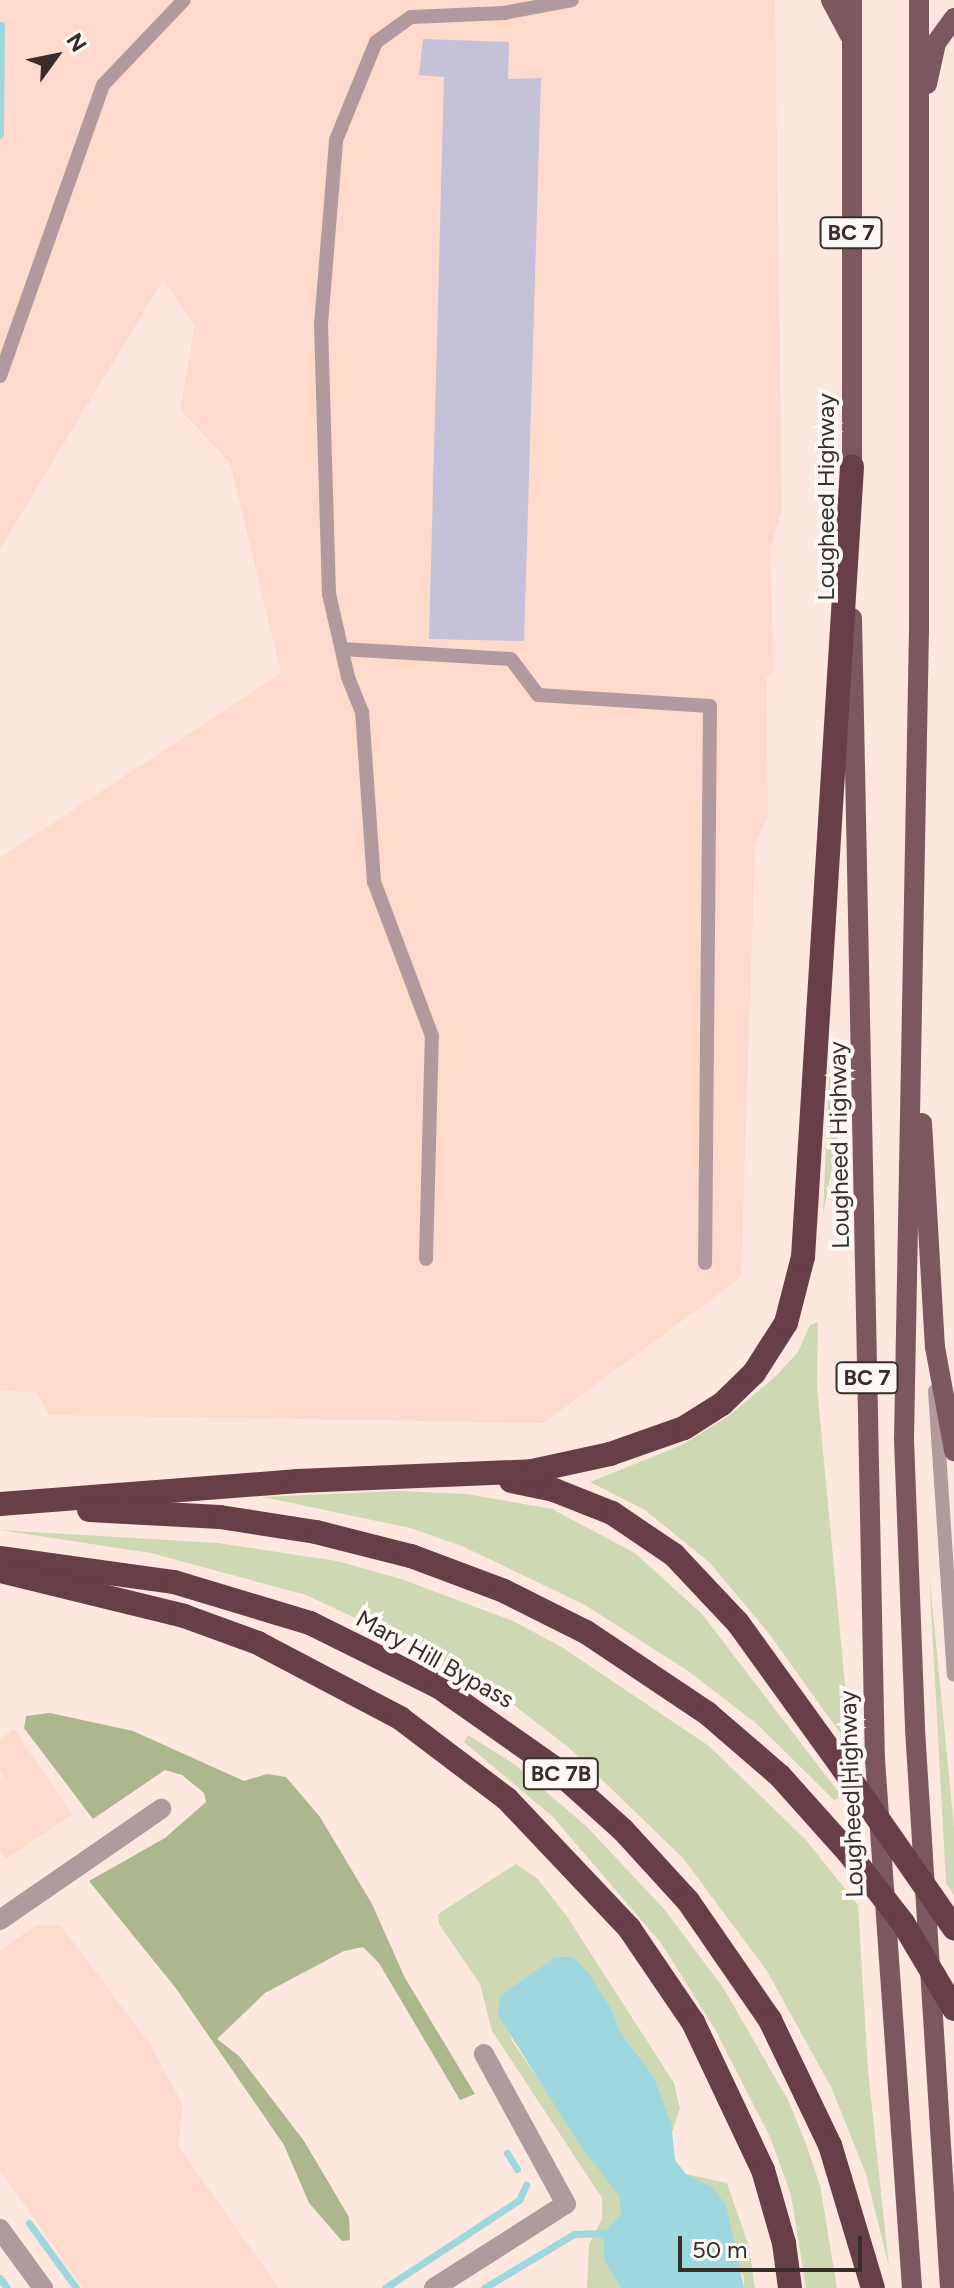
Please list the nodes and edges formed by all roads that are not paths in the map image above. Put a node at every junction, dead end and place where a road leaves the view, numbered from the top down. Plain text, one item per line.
1 (184, 0) edge
2 (572, 0) edge
3 (831, 0) edge
4 (852, 0) edge
5 (919, 0) edge
6 (954, 18) edge
7 (851, 36) junction
8 (918, 123) junction
9 (0, 376) edge
10 (852, 467) junction
11 (342, 649) junction
12 (913, 871) junction
13 (926, 1246) junction
14 (426, 1259) dead end
15 (705, 1263) dead end
16 (954, 1451) edge
17 (465, 1476) junction
18 (0, 1507) edge
19 (0, 1558) edge
20 (0, 1571) edge
21 (954, 1674) edge
22 (161, 1809) dead end
23 (0, 1920) edge
24 (954, 1928) edge
25 (954, 2009) edge
26 (484, 2054) dead end
27 (0, 2229) edge
28 (43, 2288) edge
29 (434, 2288) edge
30 (790, 2288) edge
31 (873, 2288) edge
32 (912, 2288) edge
33 (950, 2288) edge

1 - 9 lane
2 - 11 lane
3 - 7 main road
4 - 7 main road, Lougheed Highway / BC 7
5 - 8 main road, BC 7
6 - 8 main road
7 - 10 main road, Lougheed Highway / BC 7
8 - 12 main road, BC 7
10 - 17 highway
10 - 32 main road, Lougheed Highway / BC 7
11 - 14 lane
11 - 15 lane
12 - 13 main road
12 - 33 main road, BC 7
13 - 16 main road
13 - 21 lane
17 - 18 highway
17 - 24 highway, bridge
18 - 25 highway, bridge
19 - 31 highway, Mary Hill Bypass / BC 7B
20 - 30 highway
22 - 23 street
26 - 29 street
27 - 28 street

